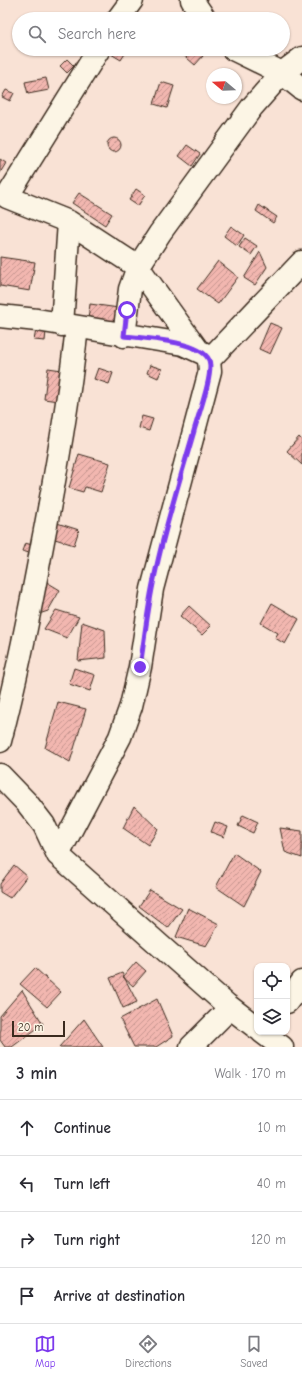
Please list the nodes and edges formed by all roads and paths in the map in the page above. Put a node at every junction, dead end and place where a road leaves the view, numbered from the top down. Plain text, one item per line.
1 (132, 0) edge
2 (192, 0) edge
3 (123, 12) edge
4 (200, 12) edge
5 (95, 56) edge
6 (248, 56) edge
7 (302, 58) edge
8 (282, 73) junction
9 (302, 89) edge
10 (69, 222) junction
11 (302, 262) edge
12 (138, 267) junction
13 (0, 316) edge
14 (69, 326) junction
15 (124, 336) junction
16 (203, 355) junction
17 (0, 741) edge
18 (0, 775) edge
19 (58, 855) junction
20 (302, 982) edge
21 (289, 999) edge
22 (230, 1008) junction
23 (254, 1025) edge
24 (267, 1035) edge
25 (191, 1047) edge
26 (282, 1047) edge

1 - 3 street
2 - 4 street
5 - 10 street
6 - 8 street
7 - 8 street
8 - 9 street
8 - 12 street
10 - 12 street
10 - 14 street
11 - 16 street
12 - 15 street
12 - 16 street
13 - 14 street
14 - 15 street
14 - 17 street
15 - 16 street
16 - 19 street
18 - 19 street
19 - 22 street
20 - 21 street
22 - 23 street
22 - 25 street
24 - 26 street

